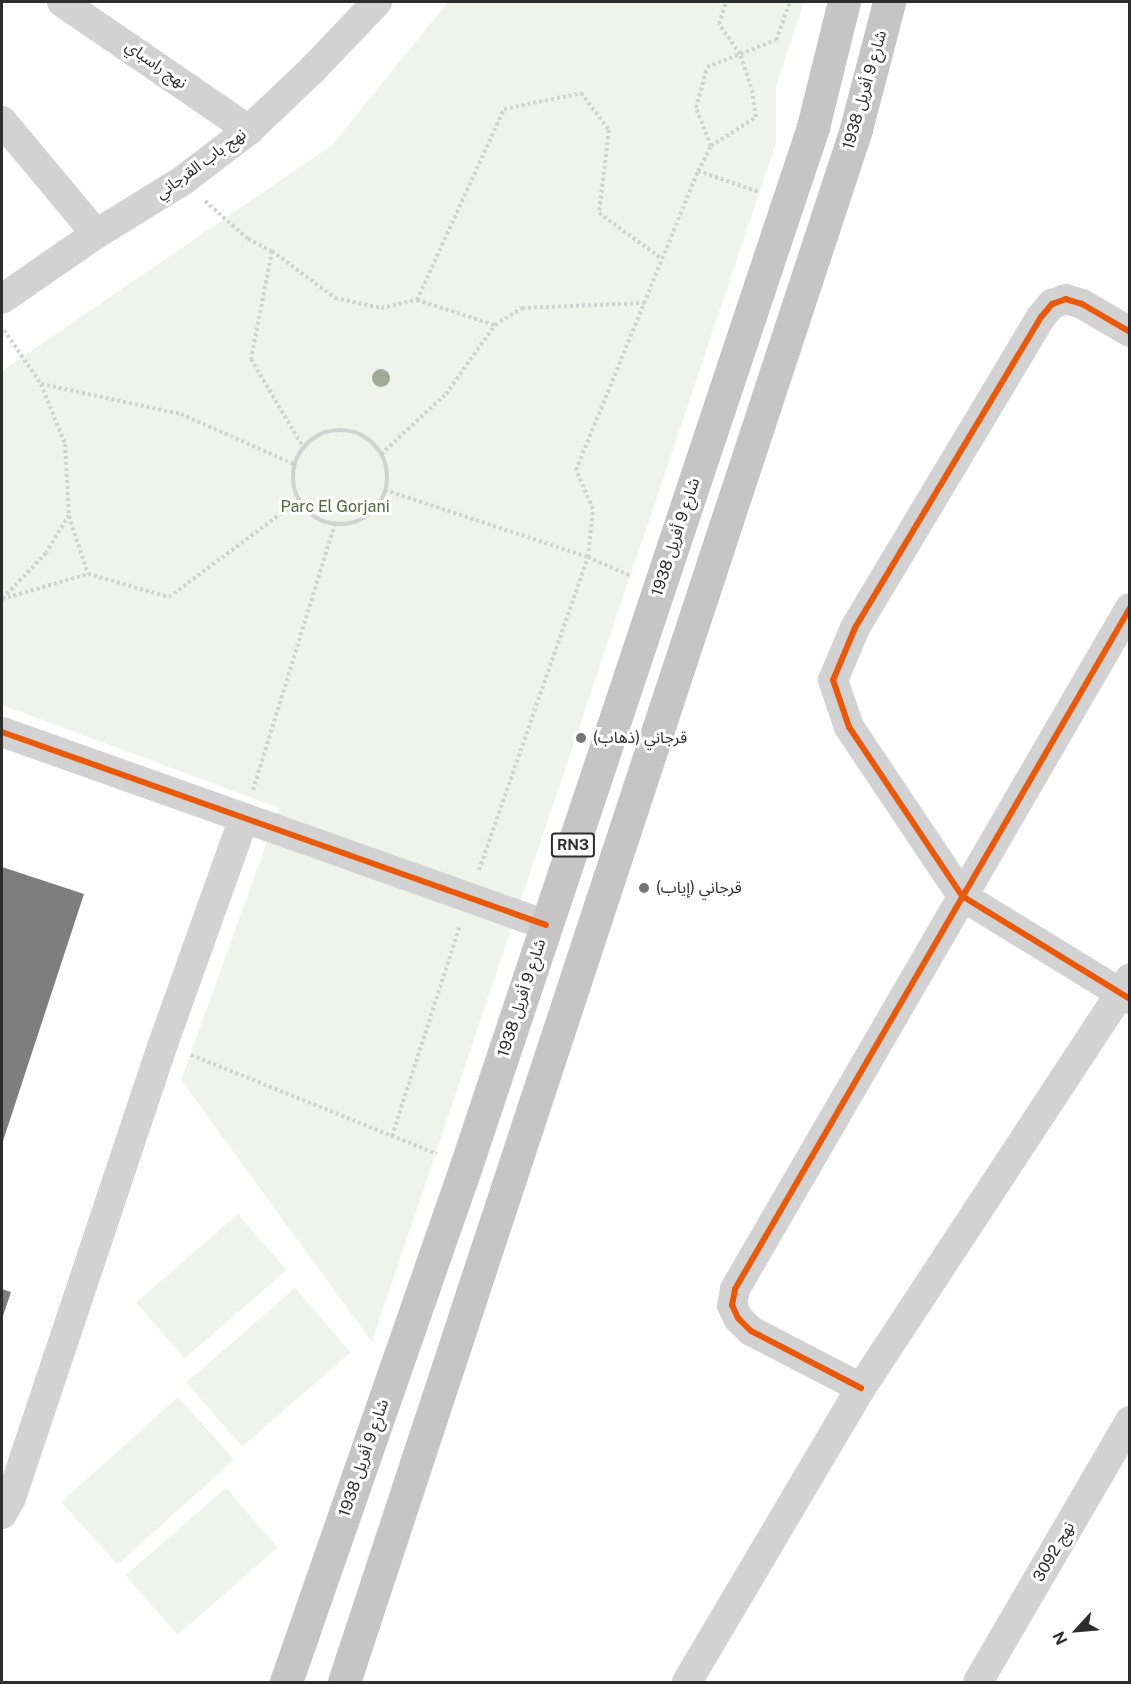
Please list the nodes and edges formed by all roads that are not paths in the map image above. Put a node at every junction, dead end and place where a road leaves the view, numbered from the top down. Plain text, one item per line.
1 (62, 2) edge
2 (377, 2) edge
3 (844, 2) edge
4 (889, 2) edge
5 (2, 120) edge
6 (249, 130) junction
7 (96, 234) junction
8 (2, 299) edge
9 (1130, 332) edge
10 (1130, 608) edge
11 (2, 732) edge
12 (244, 818) junction
13 (962, 896) junction
14 (546, 925) junction
15 (1127, 990) edge
16 (861, 1388) junction
17 (1130, 1421) edge
18 (2, 1514) edge
19 (286, 1683) edge
20 (344, 1683) edge
21 (687, 1683) edge
22 (978, 1683) edge

1 - 6 street, نهج راسباي
2 - 6 street, نهج باب القرجاني
3 - 14 main road, شارع 9 أفريل 1938 / RN3
4 - 20 main road, شارع 9 أفريل 1938 / RN3
5 - 7 street
6 - 7 street, نهج باب القرجاني
7 - 8 street, نهج باب القرجاني
9 - 13 street
10 - 13 street
11 - 12 street
12 - 14 street
12 - 18 street
13 - 15 street
13 - 16 street
14 - 19 main road, شارع 9 أفريل 1938 / RN3
15 - 16 street
16 - 21 street
17 - 22 street, نهج 3092

